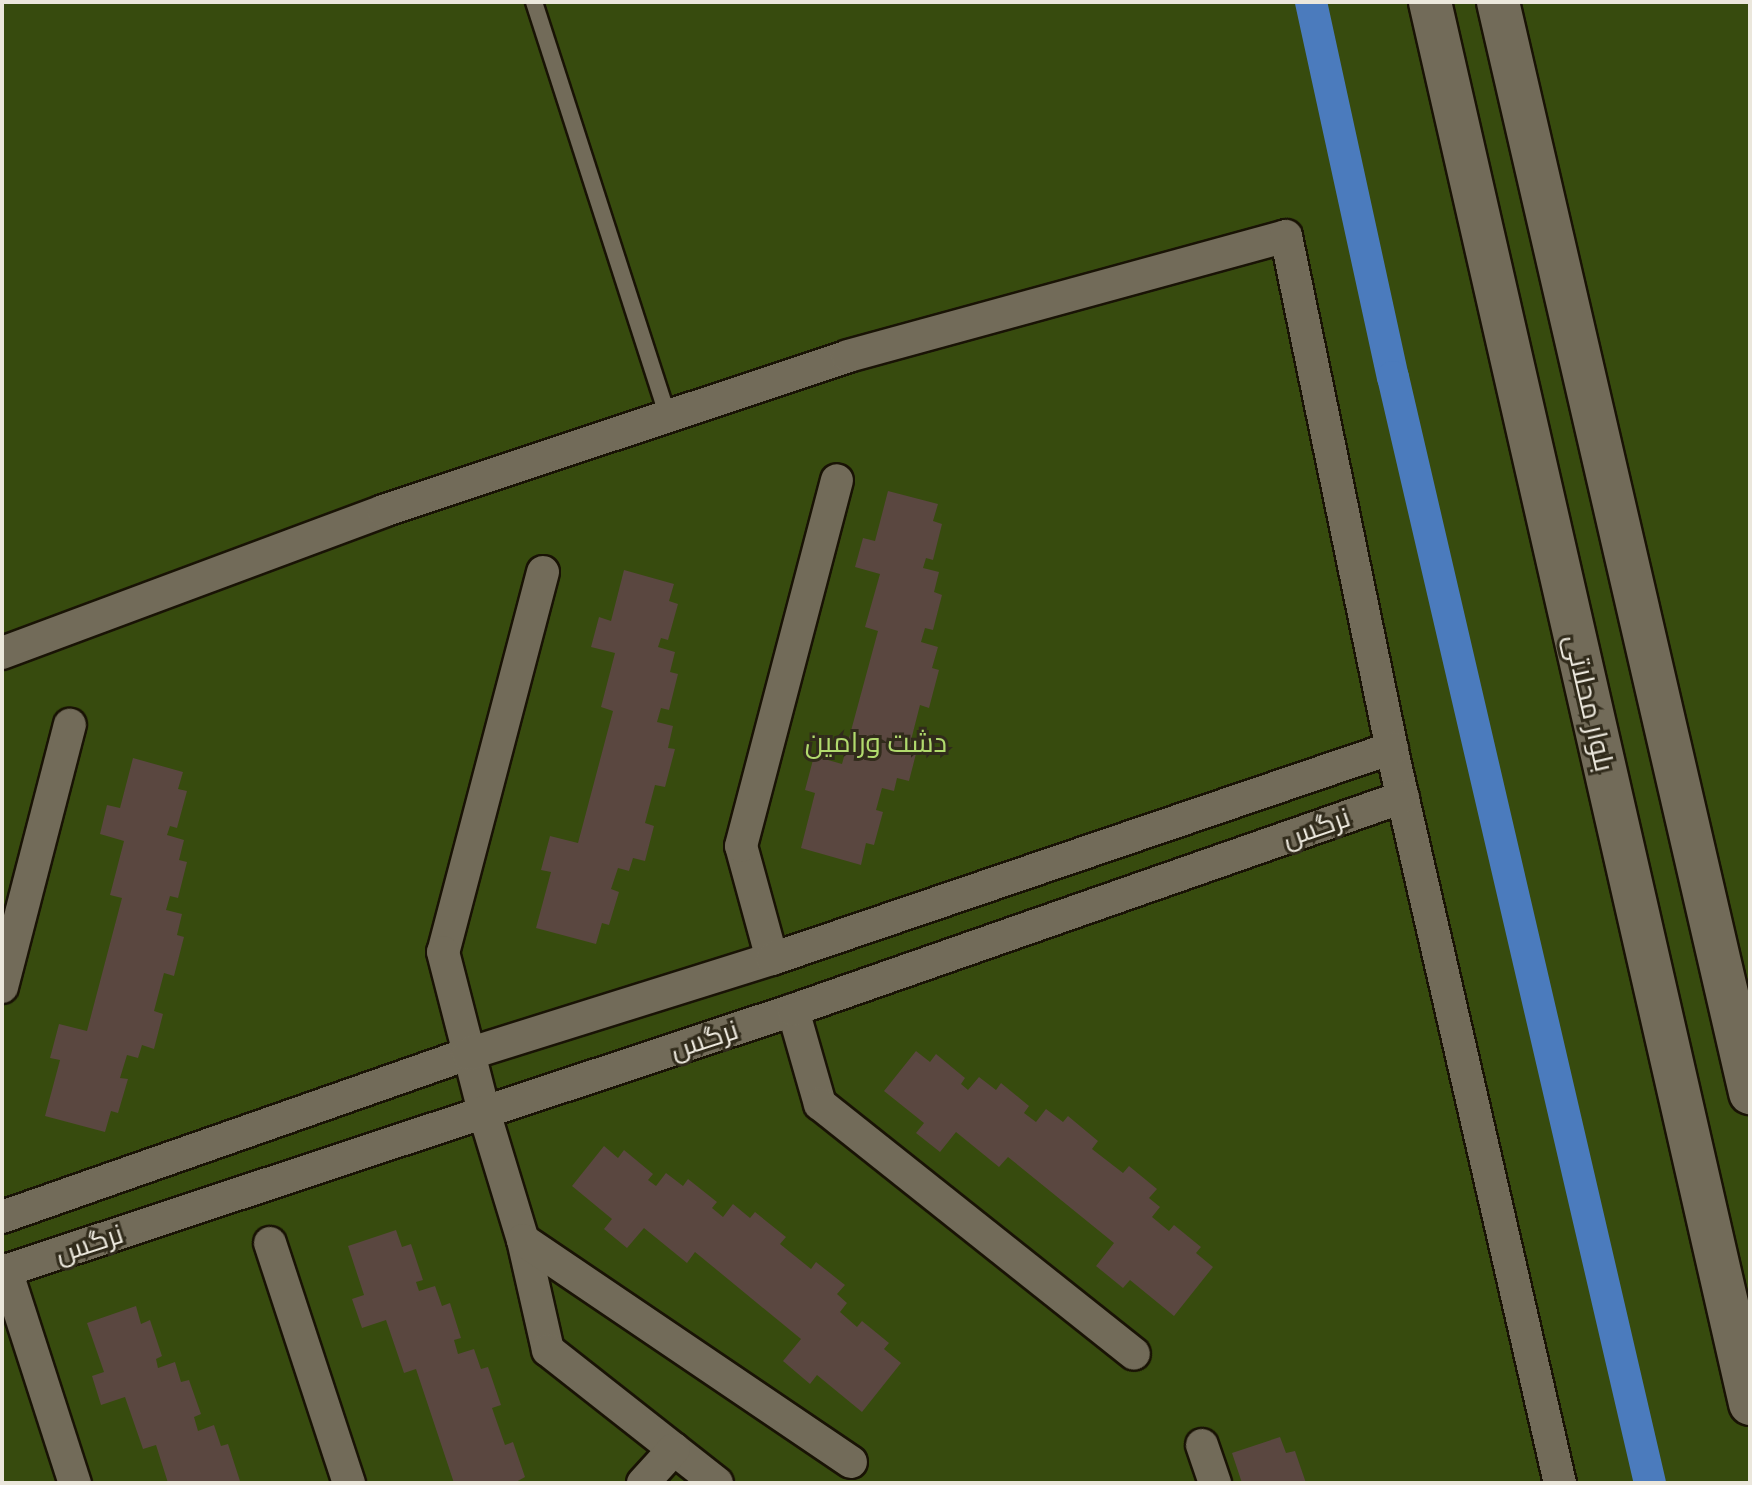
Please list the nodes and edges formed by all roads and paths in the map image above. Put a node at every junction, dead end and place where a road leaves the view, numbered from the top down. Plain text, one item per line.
1 (534, 2) edge
2 (1430, 2) edge
3 (1498, 2) edge
4 (668, 416) junction
5 (837, 480) dead end
6 (543, 572) dead end
7 (2, 653) edge
8 (70, 725) dead end
9 (1392, 748) junction
10 (1403, 797) junction
11 (772, 959) junction
12 (2, 987) edge
13 (1741, 1007) edge
14 (793, 1010) junction
15 (468, 1054) junction
16 (1750, 1093) edge
17 (484, 1112) junction
18 (2, 1217) edge
19 (523, 1240) junction
20 (270, 1243) dead end
21 (4, 1271) edge
22 (1134, 1354) dead end
23 (1750, 1404) edge
24 (1202, 1445) dead end
25 (674, 1449) junction
26 (851, 1462) dead end
27 (75, 1483) edge
28 (349, 1483) edge
29 (643, 1483) edge
30 (717, 1483) edge
31 (1215, 1483) edge
32 (1560, 1483) edge

1 - 4 lane
2 - 23 street, بلوار محلاتی
3 - 13 street
4 - 7 street
4 - 9 street
5 - 11 street
6 - 15 street
8 - 12 street
9 - 10 street
9 - 11 street, نرگس
10 - 14 street, نرگس
10 - 32 street
11 - 15 street, نرگس
13 - 16 street
14 - 17 street, نرگس
14 - 22 street
15 - 17 street
15 - 18 street, نرگس
17 - 19 street
17 - 21 street, نرگس
19 - 25 street
19 - 26 street
20 - 28 street
21 - 27 street
24 - 31 street
25 - 29 street
25 - 30 street

